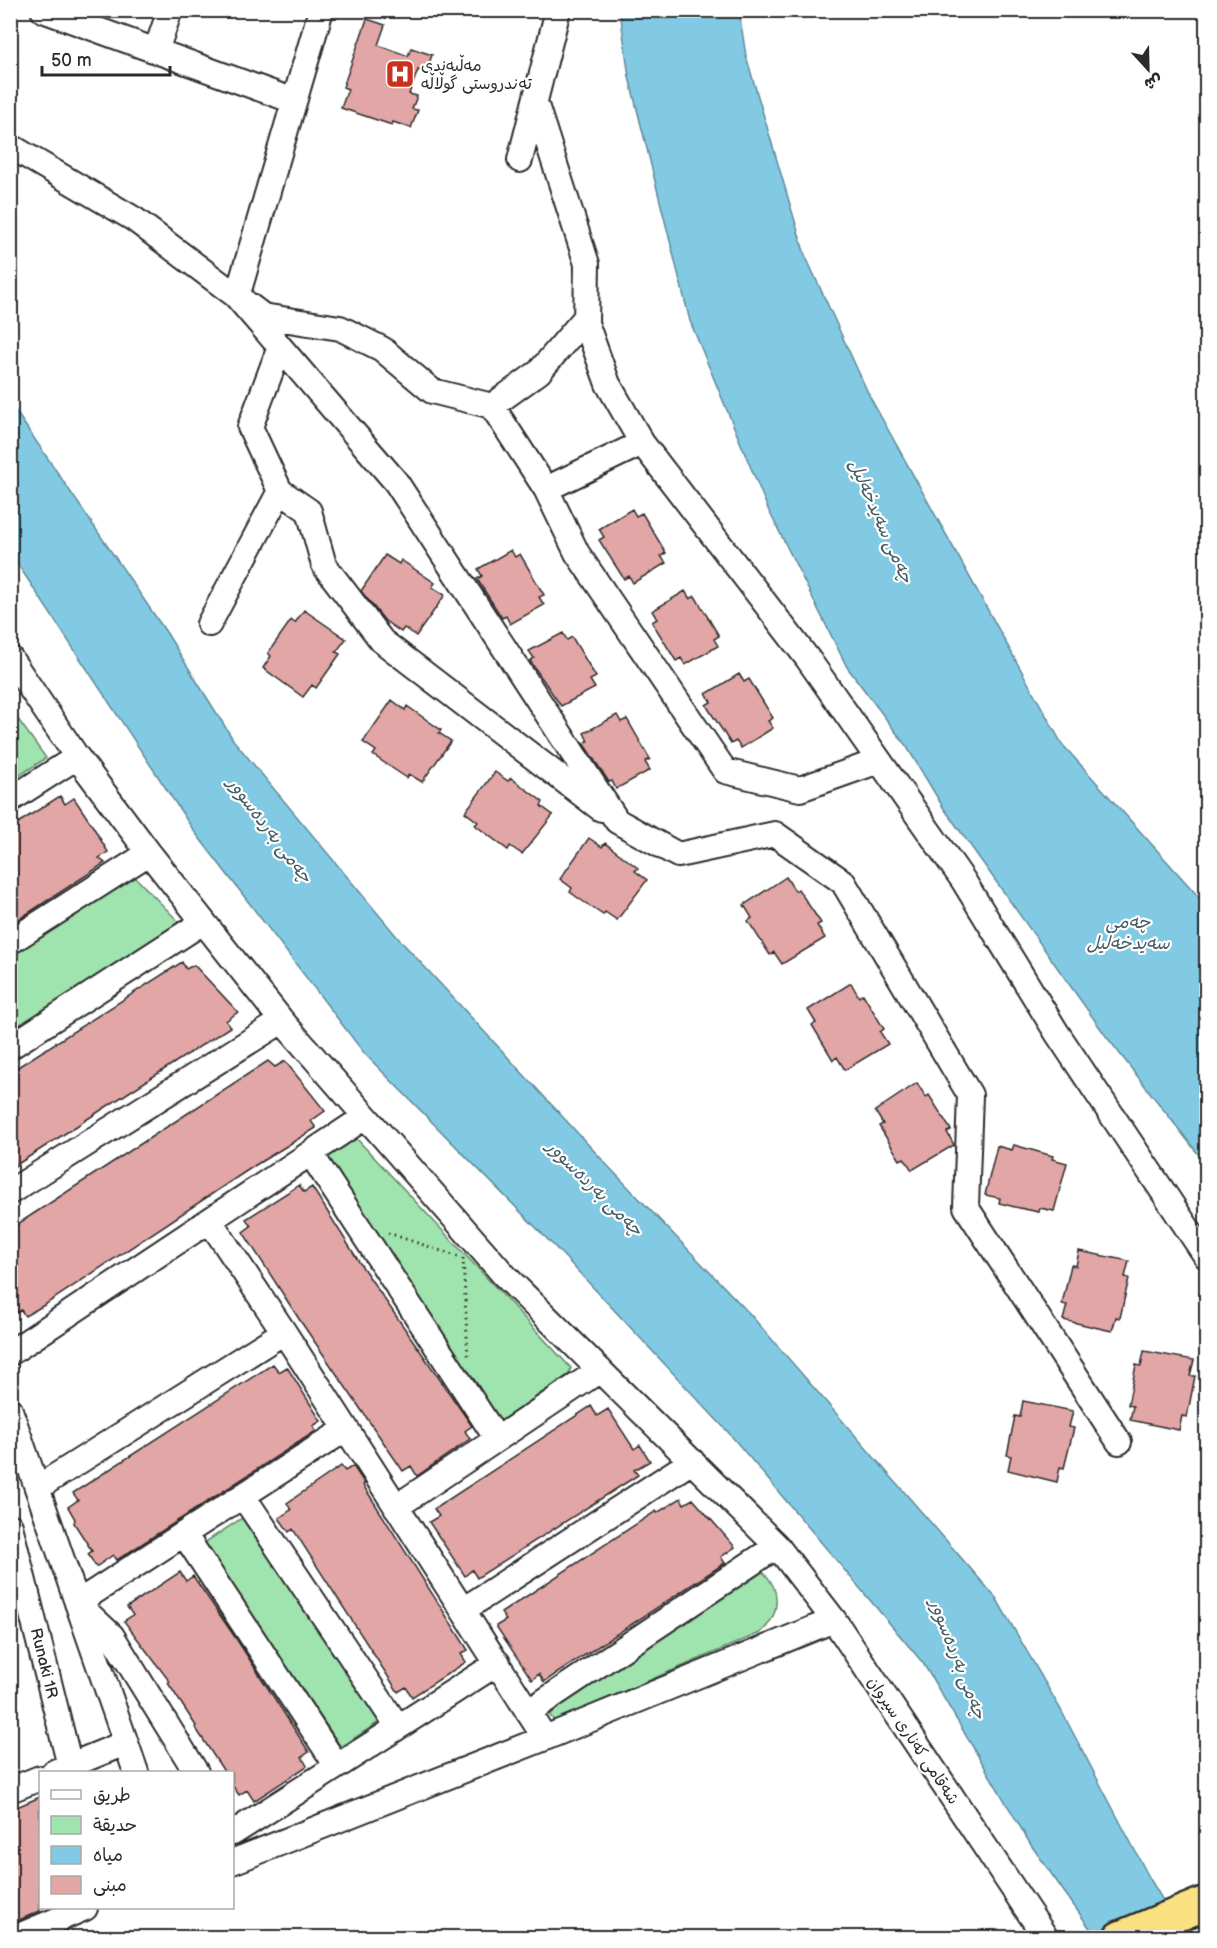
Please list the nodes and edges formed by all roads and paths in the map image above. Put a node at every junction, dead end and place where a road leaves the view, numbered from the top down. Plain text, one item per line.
1 (44, 10) edge
2 (170, 10) edge
3 (321, 10) edge
4 (558, 10) edge
5 (156, 51) junction
6 (294, 101) junction
7 (535, 102) junction
8 (10, 146) edge
9 (520, 160) dead end
10 (237, 297) junction
11 (586, 317) junction
12 (280, 347) junction
13 (492, 406) junction
14 (642, 443) junction
15 (546, 489) junction
16 (280, 491) junction
17 (209, 624) dead end
18 (10, 658) edge
19 (20, 693) edge
20 (77, 757) junction
21 (879, 761) junction
22 (10, 800) edge
23 (616, 821) junction
24 (149, 853) junction
25 (203, 922) junction
26 (10, 942) edge
27 (282, 1022) junction
28 (10, 1047) edge
29 (366, 1117) junction
30 (311, 1154) junction
31 (10, 1192) edge
32 (210, 1221) junction
33 (355, 1222) junction
34 (1206, 1256) edge
35 (284, 1332) junction
36 (10, 1353) edge
37 (600, 1370) junction
38 (470, 1397) junction
39 (10, 1410) edge
40 (346, 1429) junction
41 (497, 1439) junction
42 (1119, 1442) dead end
43 (692, 1461) junction
44 (37, 1488) junction
45 (243, 1496) junction
46 (396, 1507) junction
47 (10, 1526) edge
48 (184, 1534) junction
49 (777, 1546) junction
50 (76, 1603) junction
51 (463, 1610) junction
52 (834, 1620) junction
53 (498, 1664) junction
54 (528, 1712) junction
55 (398, 1727) junction
56 (545, 1738) junction
57 (124, 1743) junction
58 (337, 1766) junction
59 (62, 1769) edge
60 (135, 1771) edge
61 (195, 1771) edge
62 (39, 1778) edge
63 (10, 1790) edge
64 (234, 1831) edge
65 (234, 1836) edge
66 (240, 1859) edge
67 (1198, 1906) edge
68 (83, 1909) edge
69 (14, 1938) edge
70 (1046, 1938) edge
71 (1120, 1938) edge

1 - 5 street
2 - 5 street
3 - 6 street
4 - 7 street
5 - 6 street
6 - 10 street
7 - 9 street
7 - 11 street
8 - 10 street
10 - 12 street
10 - 13 street
11 - 13 street
11 - 14 street
12 - 16 street
12 - 23 street
13 - 15 street
14 - 15 street
14 - 21 street
15 - 21 street
16 - 17 street
16 - 23 street
18 - 19 street, شەقامی کەناری سیروان
19 - 20 street, شەقامی کەناری سیروان
20 - 22 street
20 - 24 street, شەقامی کەناری سیروان
21 - 34 street
23 - 42 street
24 - 25 street, شەقامی کەناری سیروان
24 - 26 street
25 - 27 street, شەقامی کەناری سیروان
25 - 28 street
27 - 29 street, شەقامی کەناری سیروان
27 - 31 street
29 - 30 street
29 - 37 street, شەقامی کەناری سیروان
30 - 32 street
30 - 33 street
32 - 35 street
32 - 36 street
33 - 38 street
33 - 38 path
35 - 40 street
35 - 44 street
37 - 41 street
37 - 43 street, شەقامی کەناری سیروان
38 - 41 street
39 - 44 street
40 - 45 street
40 - 46 street
41 - 46 street
43 - 49 street, شەقامی کەناری سیروان
43 - 51 street
44 - 50 street
45 - 48 street
45 - 55 street
46 - 51 street
47 - 59 street, Runaki 1R
48 - 50 street
48 - 58 street
49 - 52 street, شەقامی کەناری سیروان
49 - 54 street
50 - 57 street
50 - 61 street
51 - 53 street
52 - 56 street
52 - 70 street, شەقامی کەناری سیروان
53 - 54 street
53 - 55 street
54 - 56 street
55 - 58 street
56 - 66 street
57 - 59 street
57 - 60 street
58 - 64 street
62 - 63 street
65 - 66 street
67 - 71 highway
68 - 69 street

